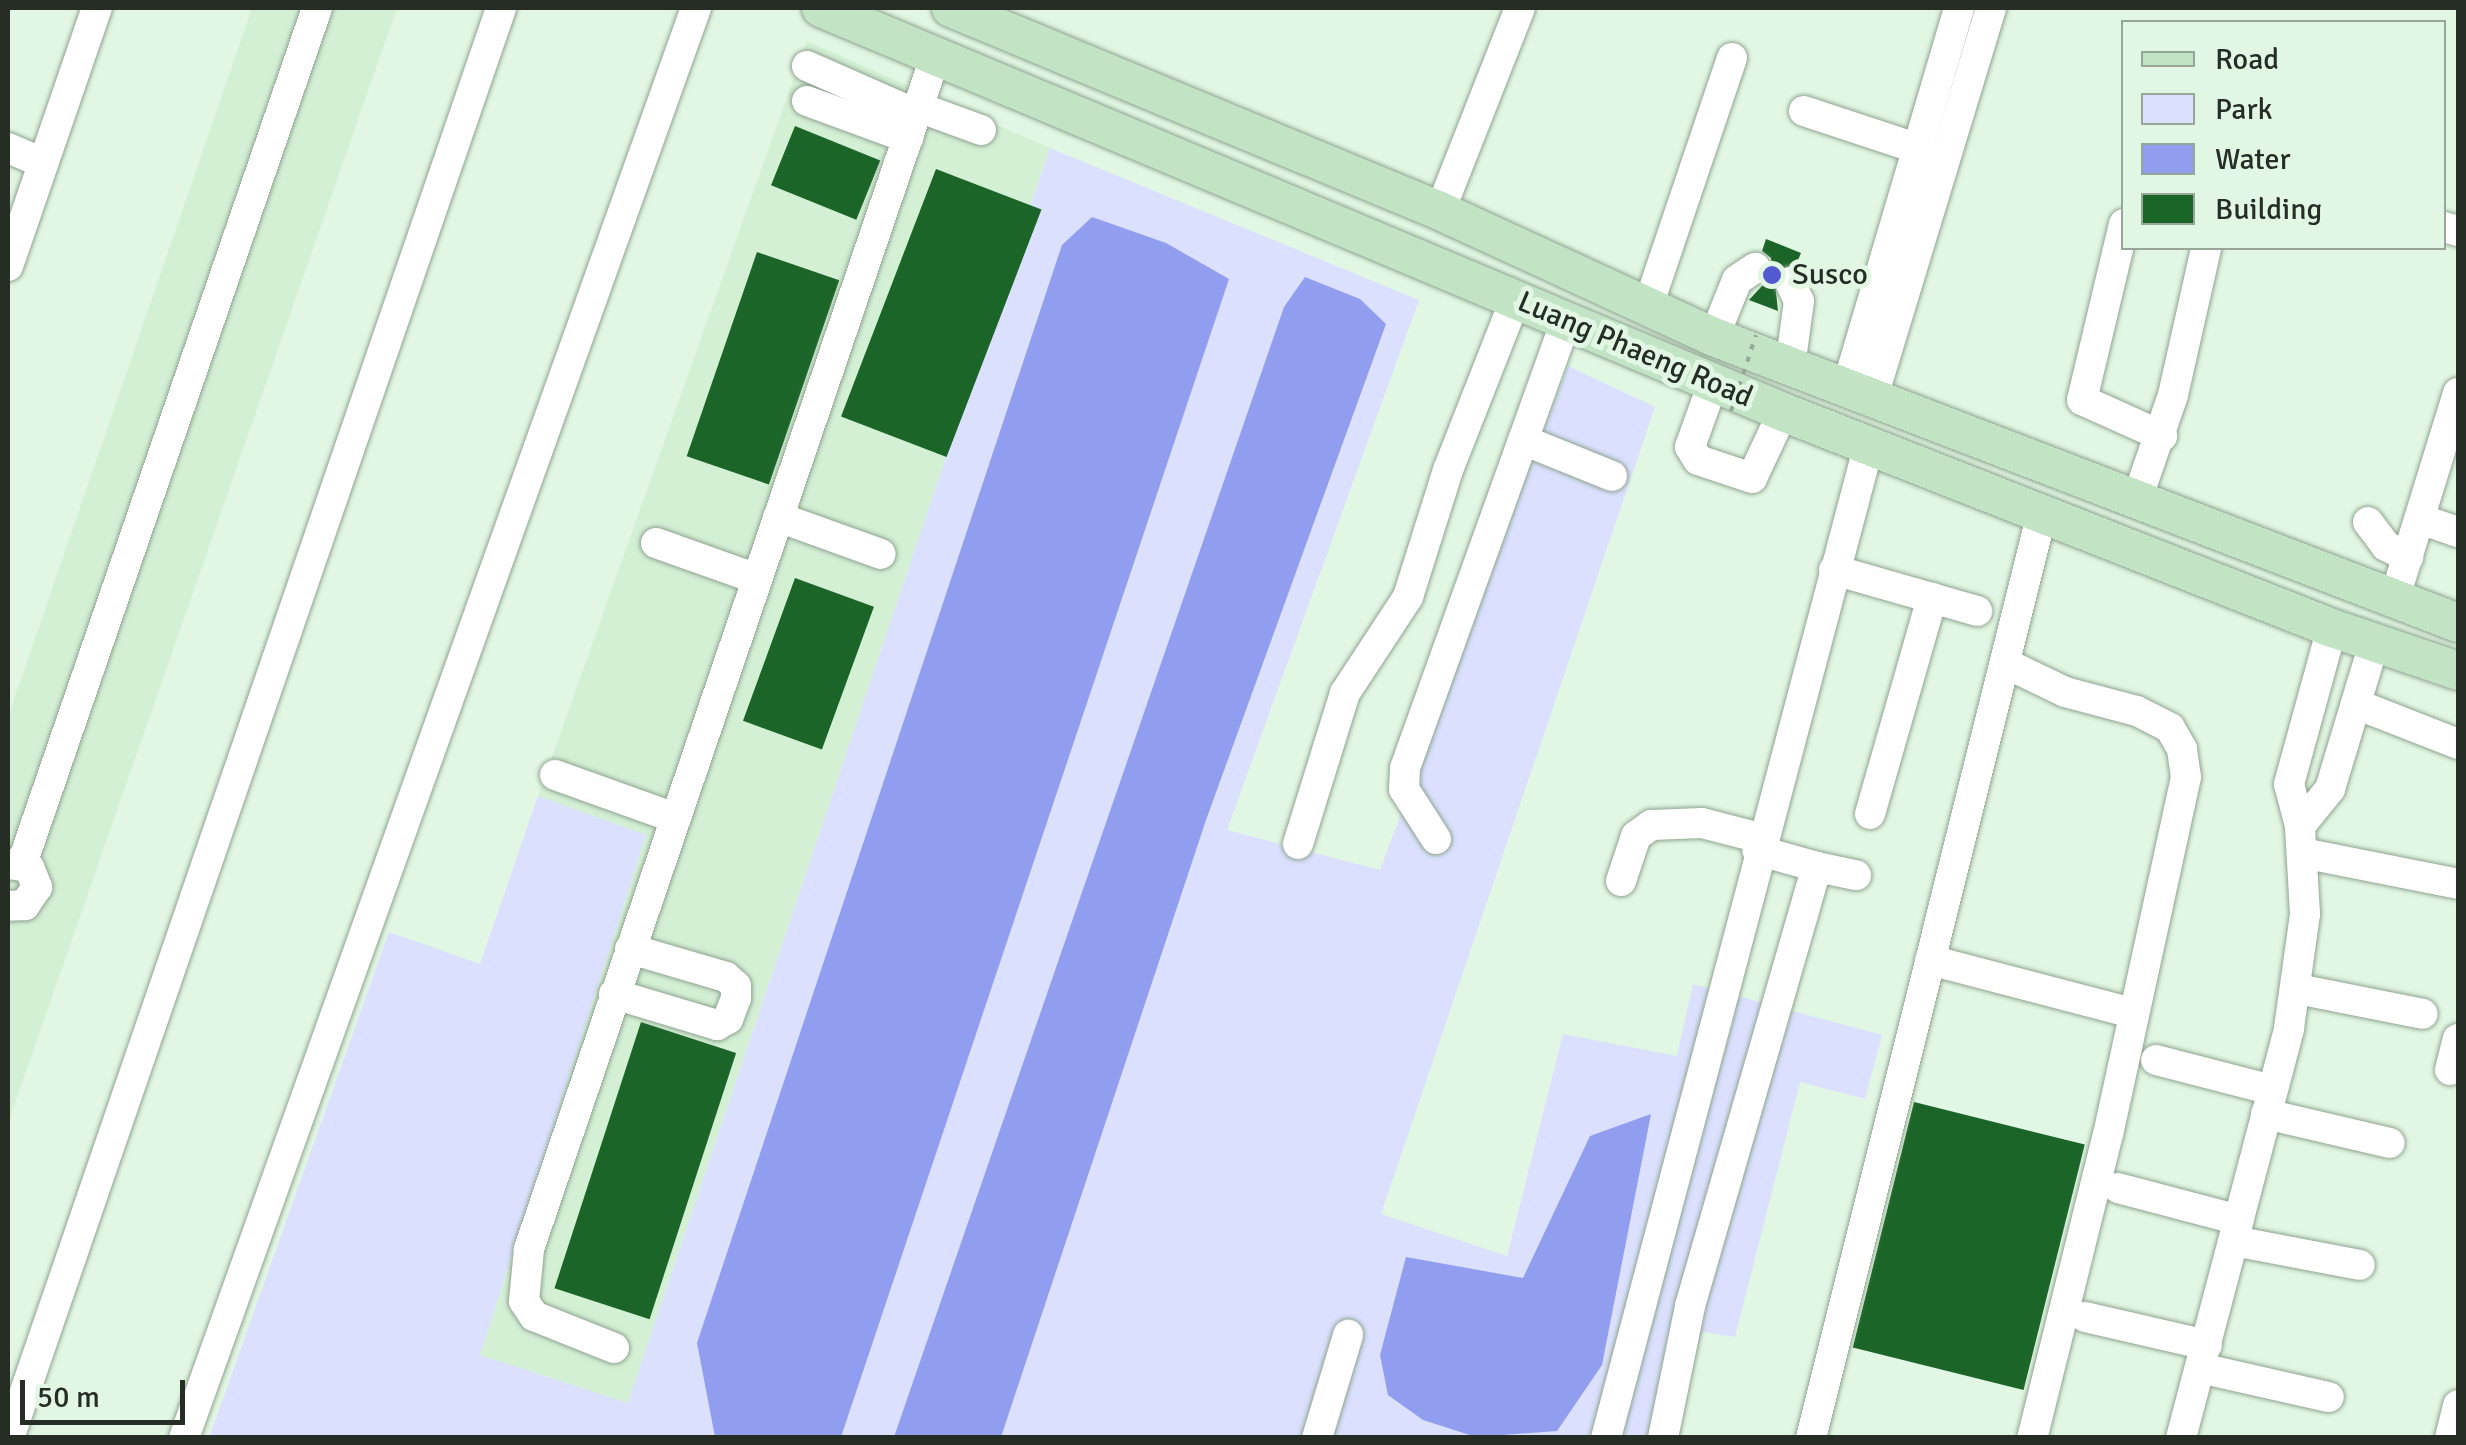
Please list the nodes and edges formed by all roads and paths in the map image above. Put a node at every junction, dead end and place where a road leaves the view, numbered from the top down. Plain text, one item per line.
1 (96, 8) edge
2 (316, 8) edge
3 (500, 8) edge
4 (696, 8) edge
5 (821, 8) edge
6 (952, 8) edge
7 (1520, 8) edge
8 (1992, 8) edge
9 (1952, 9) edge
10 (936, 55) junction
11 (1732, 58) dead end
12 (807, 66) dead end
13 (807, 102) dead end
14 (1804, 110) dead end
15 (914, 120) junction
16 (981, 130) dead end
17 (8, 148) edge
18 (1919, 148) junction
19 (43, 162) junction
20 (1440, 211) junction
21 (2121, 237) edge
22 (2206, 250) edge
23 (10, 254) edge
24 (1755, 268) dead end
25 (1790, 282) dead end
26 (1515, 300) junction
27 (1647, 309) junction
28 (1566, 322) junction
29 (1756, 335) dead end
30 (1714, 337) junction
31 (1790, 368) junction
32 (2458, 393) edge
33 (1859, 395) junction
34 (1722, 397) junction
35 (1783, 412) junction
36 (2162, 436) junction
37 (1524, 440) junction
38 (1869, 446) junction
39 (1612, 476) dead end
40 (2136, 502) junction
41 (2042, 517) junction
42 (778, 518) junction
43 (2420, 519) junction
44 (2368, 522) dead end
45 (2458, 532) edge
46 (656, 544) dead end
47 (881, 554) dead end
48 (2408, 557) junction
49 (1834, 570) junction
50 (757, 579) junction
51 (1932, 598) junction
52 (2394, 600) junction
53 (1977, 611) dead end
54 (2458, 624) edge
55 (2332, 628) junction
56 (2374, 643) junction
57 (2007, 664) junction
58 (2458, 671) edge
59 (2356, 704) junction
60 (2458, 744) edge
61 (555, 775) dead end
62 (1870, 814) dead end
63 (675, 818) junction
64 (1436, 839) dead end
65 (2301, 839) junction
66 (1298, 844) dead end
67 (1758, 844) junction
68 (15, 864) edge
69 (1818, 866) junction
70 (1856, 876) dead end
71 (1621, 881) dead end
72 (2458, 884) edge
73 (8, 909) edge
74 (630, 949) junction
75 (1930, 960) junction
76 (2296, 989) junction
77 (614, 994) junction
78 (2132, 1013) junction
79 (2423, 1014) dead end
80 (2458, 1040) edge
81 (2156, 1060) dead end
82 (2450, 1070) dead end
83 (2269, 1102) junction
84 (2390, 1143) dead end
85 (2118, 1188) dead end
86 (2237, 1231) junction
87 (1654, 1252) junction
88 (1702, 1265) junction
89 (2360, 1265) dead end
90 (2086, 1317) dead end
91 (1348, 1335) dead end
92 (614, 1348) dead end
93 (2204, 1357) junction
94 (2329, 1397) dead end
95 (2458, 1405) edge
96 (9, 1438) edge
97 (184, 1438) edge
98 (1317, 1438) edge
99 (1606, 1438) edge
100 (1664, 1438) edge
101 (1811, 1438) edge
102 (2032, 1438) edge
103 (2180, 1438) edge
104 (2450, 1438) edge

1 - 19 street
2 - 68 street
3 - 96 street
4 - 97 street
5 - 10 main road, Luang Phaeng Road
6 - 20 main road, Luang Phaeng Road
7 - 20 street
8 - 33 street
9 - 18 street
10 - 15 street
10 - 26 main road, Luang Phaeng Road
11 - 27 street
12 - 15 street
13 - 15 street
14 - 18 street
15 - 16 street
15 - 42 street
17 - 19 street
18 - 33 street
19 - 23 street
20 - 27 main road, Luang Phaeng Road
21 - 36 street
22 - 36 street
24 - 30 street
25 - 31 street
26 - 28 main road, Luang Phaeng Road
26 - 66 street
27 - 30 main road, Luang Phaeng Road
28 - 34 main road, Luang Phaeng Road
28 - 37 street
29 - 34 path, bridge
30 - 31 main road, Luang Phaeng Road
31 - 33 main road, Luang Phaeng Road
32 - 43 street
33 - 40 main road, Luang Phaeng Road
34 - 35 main road, Luang Phaeng Road
34 - 35 street
35 - 38 main road, Luang Phaeng Road
36 - 40 street
37 - 39 street
37 - 64 street
38 - 41 main road, Luang Phaeng Road
38 - 49 street
40 - 52 main road, Luang Phaeng Road
41 - 55 main road, Luang Phaeng Road
41 - 57 street
42 - 47 street
42 - 50 street
43 - 45 street
43 - 48 street
44 - 48 street
46 - 50 street
48 - 52 street
49 - 51 street
49 - 67 street
50 - 63 street
51 - 53 street
51 - 62 street
52 - 54 main road, Luang Phaeng Road
55 - 56 main road, Luang Phaeng Road
55 - 65 street
56 - 58 main road, Luang Phaeng Road
56 - 59 street
57 - 75 street
57 - 78 street
59 - 60 street
59 - 65 street
61 - 63 street
63 - 74 street
65 - 72 street
65 - 76 street
67 - 69 street
67 - 71 street
67 - 87 street
68 - 73 street
69 - 70 street
69 - 88 street
74 - 77 street
74 - 77 street
75 - 78 street
75 - 101 street
76 - 79 street
76 - 83 street
77 - 92 street
78 - 102 street
80 - 82 street
81 - 83 street
83 - 84 street
83 - 86 street
85 - 86 street
86 - 89 street
86 - 93 street
87 - 88 street
87 - 99 street
88 - 100 street
90 - 93 street
91 - 98 street
93 - 94 street
93 - 103 street
95 - 104 street

